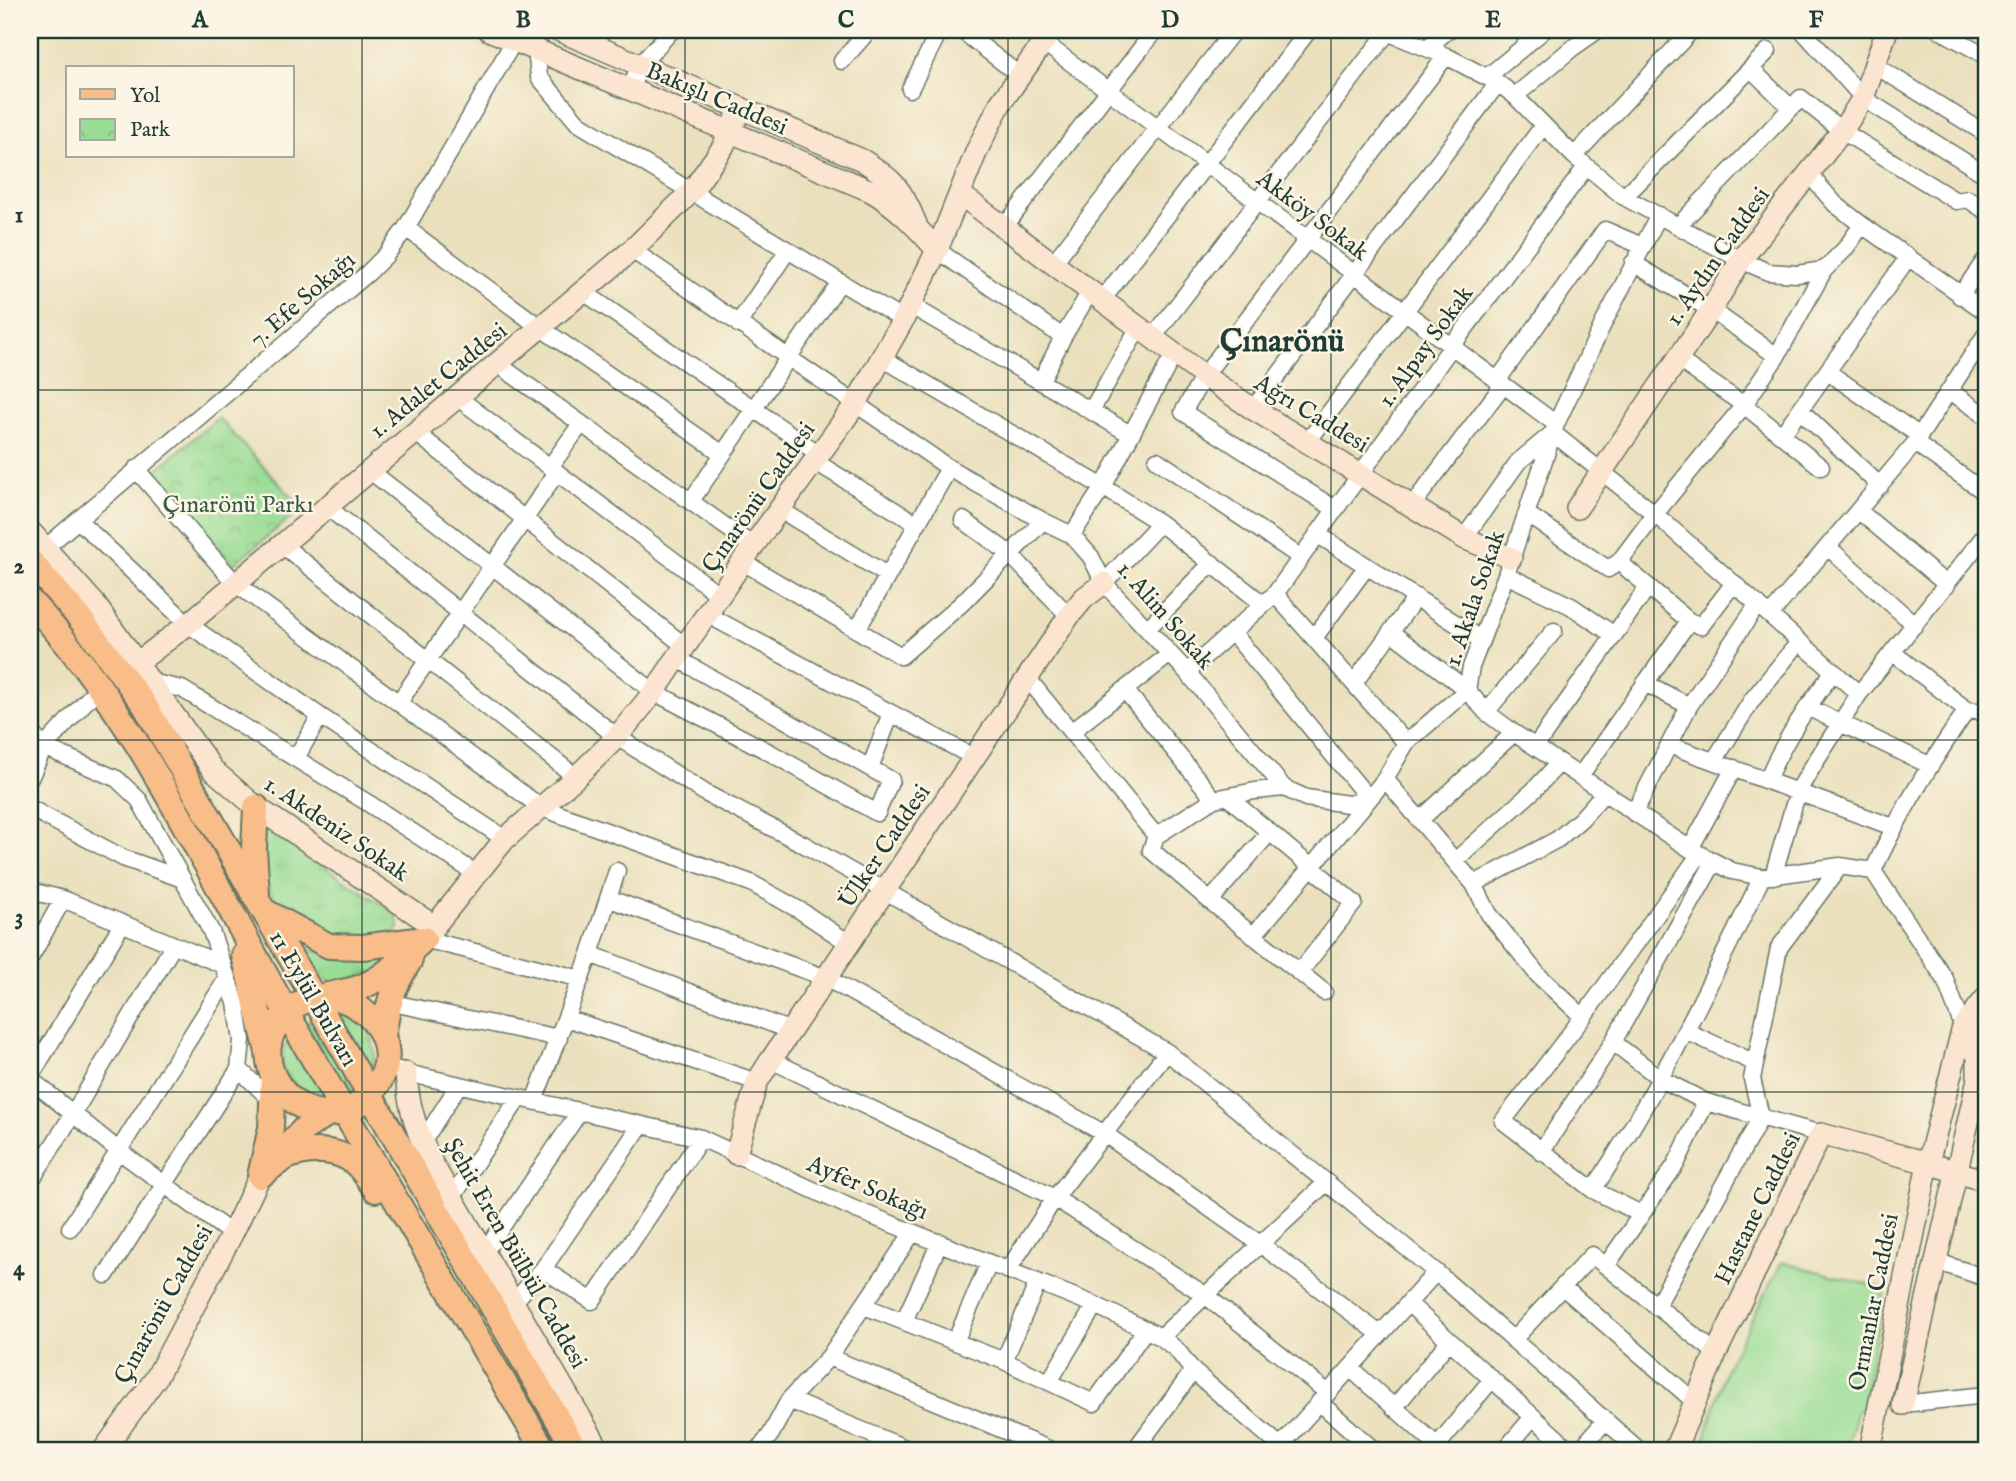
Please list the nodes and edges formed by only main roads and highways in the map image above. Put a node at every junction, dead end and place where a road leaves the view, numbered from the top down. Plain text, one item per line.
1 (489, 30) edge
2 (558, 30) edge
3 (1885, 31) edge
4 (518, 35) edge
5 (1048, 36) edge
6 (741, 108) junction
7 (730, 132) junction
8 (961, 195) junction
9 (917, 226) junction
10 (937, 250) junction
11 (1577, 508) dead end
12 (30, 531) edge
13 (38, 555) edge
14 (1508, 567) road end
15 (1104, 583) road end
16 (30, 601) edge
17 (137, 663) junction
18 (256, 807) junction
19 (261, 906) junction
20 (230, 907) junction
21 (429, 932) junction
22 (323, 997) junction
23 (1986, 998) edge
24 (287, 1012) junction
25 (1963, 1027) junction
26 (383, 1036) junction
27 (268, 1052) junction
28 (392, 1068) junction
29 (273, 1089) junction
30 (369, 1096) junction
31 (337, 1112) junction
32 (736, 1154) road end
33 (1928, 1163) junction
34 (1955, 1171) junction
35 (260, 1176) junction
36 (1986, 1181) edge
37 (446, 1208) junction
38 (474, 1256) junction
39 (469, 1323) junction
40 (1903, 1404) road end
41 (103, 1451) edge
42 (544, 1451) edge
43 (576, 1451) edge
44 (600, 1451) edge
45 (1674, 1451) edge
46 (1870, 1451) edge

1 - 4 main road, Bakışlı Caddesi
2 - 6 main road, Bakışlı Caddesi
3 - 11 main road, 1. Aydın Caddesi
4 - 7 main road, Bakışlı Caddesi
5 - 8 main road, Çınarönü Caddesi
6 - 7 main road, 1. Adalet Caddesi
6 - 9 main road, Bakışlı Caddesi
7 - 9 main road, Bakışlı Caddesi
7 - 17 main road, 1. Adalet Caddesi
8 - 10 main road, Çınarönü Caddesi
8 - 14 main road, Ağrı Caddesi
9 - 10 main road, Bakışlı Caddesi
10 - 21 main road, Çınarönü Caddesi
12 - 13 main road, 1. Akdeniz Sokak
13 - 17 main road, 1. Akdeniz Sokak
13 - 19 main road, 11 Eylül Bulvarı
15 - 32 main road, Ülker Caddesi
16 - 20 main road, 11 Eylül Bulvarı
17 - 18 main road, 1. Akdeniz Sokak
18 - 19 main road
18 - 21 main road, 1. Akdeniz Sokak
19 - 21 main road
19 - 22 main road, 11 Eylül Bulvarı
20 - 24 main road, 11 Eylül Bulvarı
20 - 27 main road
21 - 22 main road
21 - 26 main road
22 - 24 main road
22 - 26 main road
22 - 30 main road, 11 Eylül Bulvarı
23 - 25 main road
24 - 27 main road
24 - 31 main road, 11 Eylül Bulvarı
25 - 33 main road
25 - 34 main road, Ormanlar Caddesi
26 - 28 main road
27 - 29 main road
28 - 30 main road
28 - 37 main road, Şehit Eren Bülbül Caddesi
28 - 37 main road
29 - 31 main road
29 - 35 main road
30 - 31 main road
30 - 37 main road, 11 Eylül Bulvarı
31 - 35 main road
31 - 39 main road, 11 Eylül Bulvarı
33 - 34 main road, Hastane Caddesi
33 - 45 main road, Hastane Caddesi
33 - 46 main road, Ormanlar Caddesi
34 - 36 main road, Hastane Caddesi
34 - 40 main road, Ormanlar Caddesi
35 - 39 main road
35 - 41 main road, Çınarönü Caddesi
37 - 38 main road, 11 Eylül Bulvarı
38 - 43 main road, 11 Eylül Bulvarı
38 - 44 main road, Şehit Eren Bülbül Caddesi
39 - 42 main road, 11 Eylül Bulvarı

